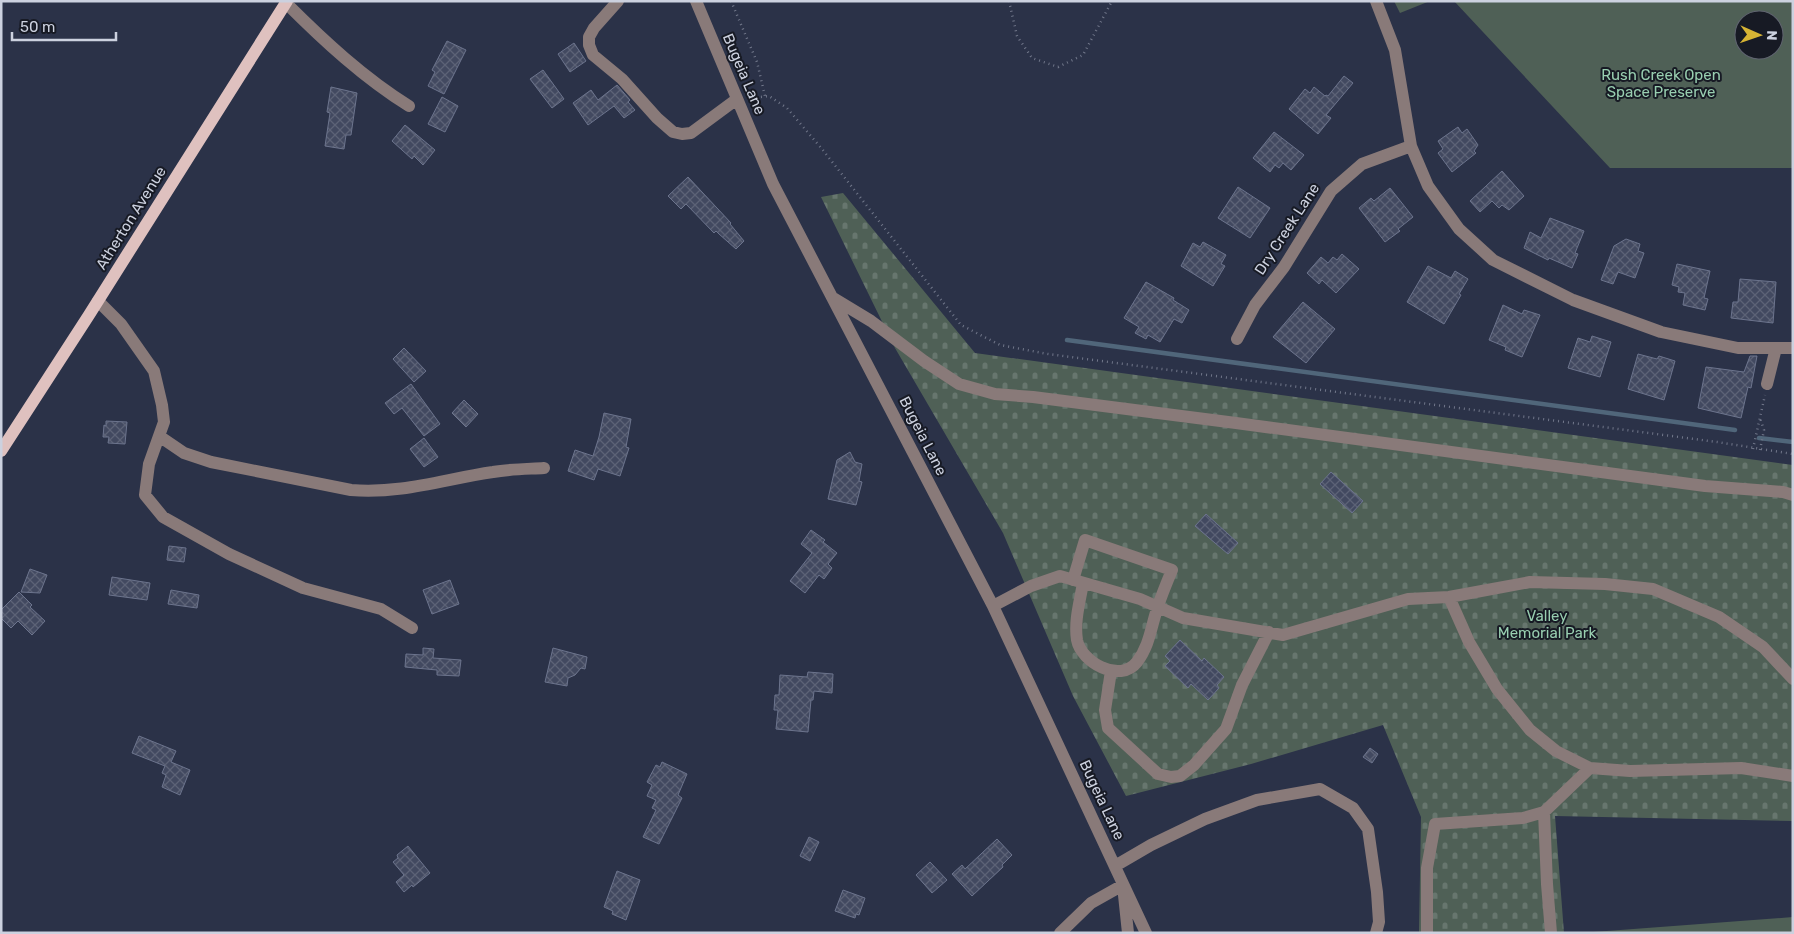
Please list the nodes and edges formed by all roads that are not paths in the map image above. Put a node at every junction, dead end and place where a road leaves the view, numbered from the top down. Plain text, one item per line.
1 (618, 1) edge
2 (696, 1) edge
3 (1376, 1) edge
4 (287, 2) edge
5 (737, 99) junction
6 (409, 106) dead end
7 (1411, 146) junction
8 (833, 298) junction
9 (98, 301) junction
10 (1237, 339) dead end
11 (1776, 348) junction
12 (1793, 348) edge
13 (1767, 384) road end
14 (159, 436) junction
15 (1, 451) edge
16 (544, 468) dead end
17 (1793, 495) edge
18 (1078, 581) junction
19 (1449, 597) junction
20 (993, 606) junction
21 (1158, 606) junction
22 (412, 628) dead end
23 (1269, 632) junction
24 (1111, 671) junction
25 (1793, 679) edge
26 (1590, 768) junction
27 (1793, 776) edge
28 (1544, 812) junction
29 (1115, 866) junction
30 (1123, 885) junction
31 (1060, 933) edge
32 (1128, 933) edge
33 (1146, 933) edge
34 (1376, 933) edge
35 (1427, 933) edge
36 (1551, 933) edge

1 - 5 street
2 - 5 street, Bugeia Lane
3 - 7 street
4 - 6 street
4 - 9 main road, Atherton Avenue
5 - 8 street, Bugeia Lane
7 - 10 street, Dry Creek Lane
7 - 11 street
8 - 17 street
8 - 20 street, Bugeia Lane
9 - 14 street
9 - 15 main road, Atherton Avenue
11 - 12 street
11 - 13 street
14 - 16 street
14 - 22 street
18 - 20 street
18 - 21 street
18 - 21 street
18 - 24 street
19 - 23 street
19 - 25 street
19 - 26 street
20 - 29 street, Bugeia Lane
21 - 23 street
21 - 24 street
23 - 24 street
26 - 27 street
26 - 28 street
28 - 35 street
28 - 36 street
29 - 30 street, Bugeia Lane
29 - 34 street
30 - 31 street
30 - 32 street
30 - 33 street

